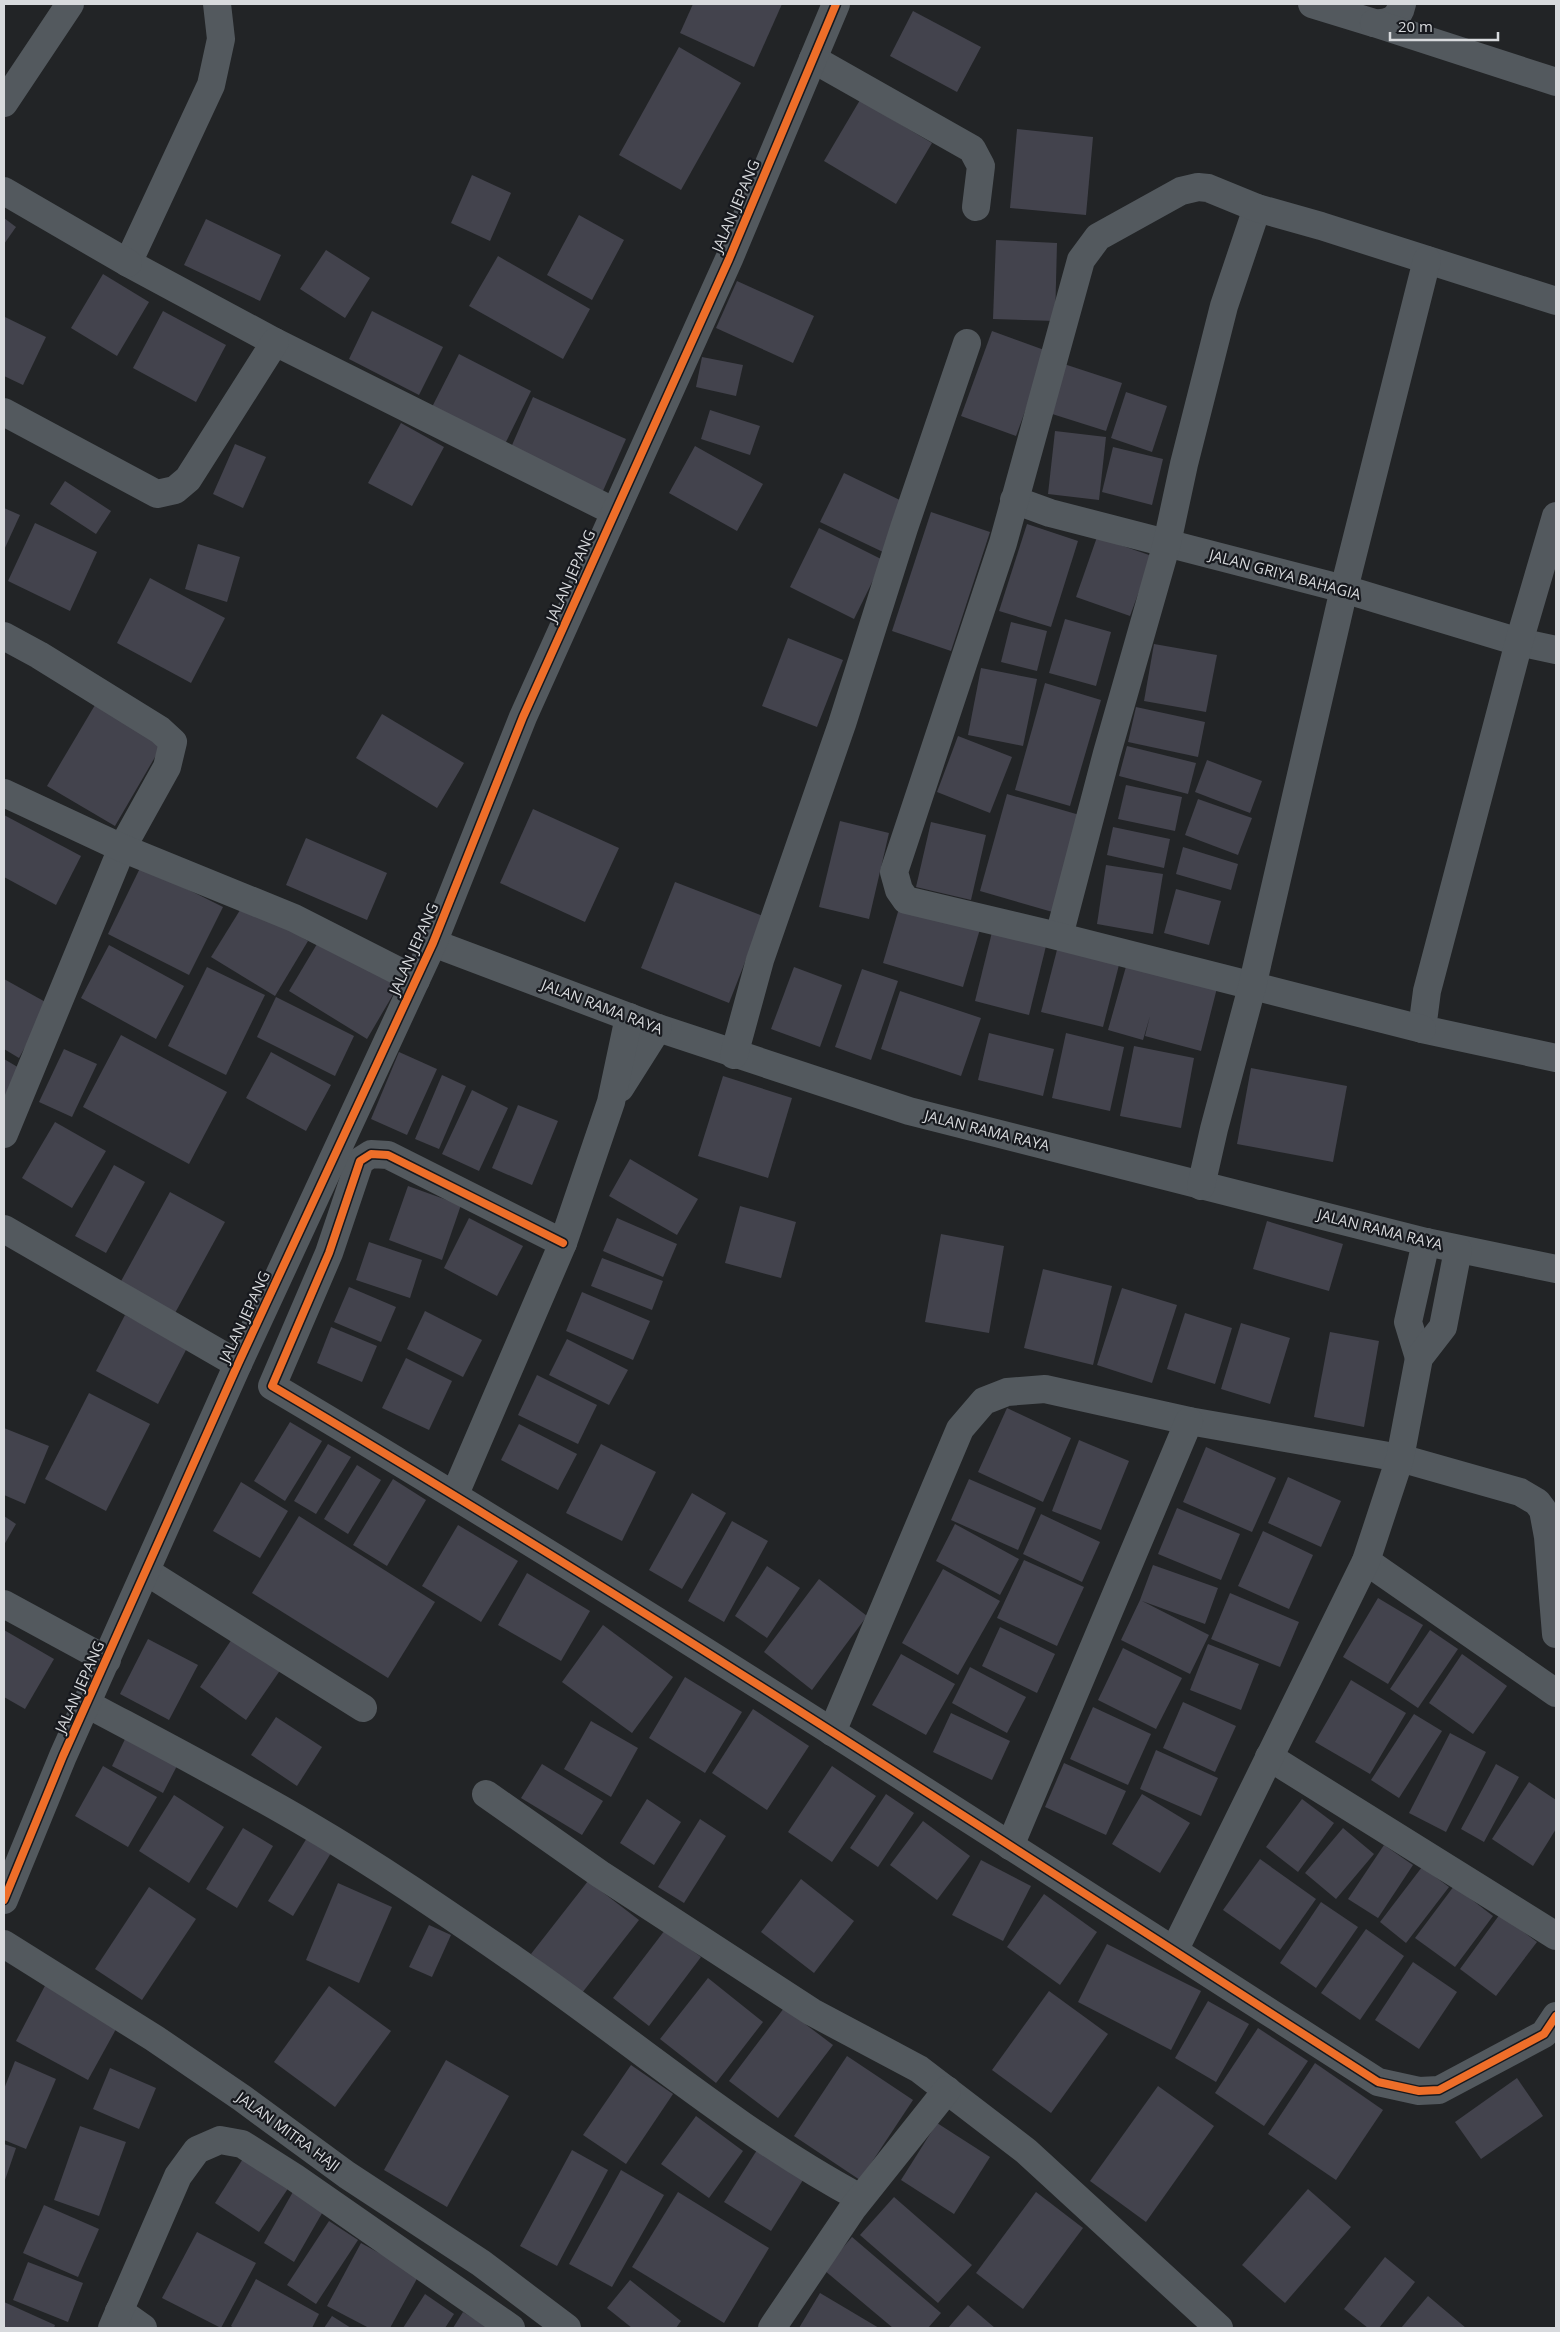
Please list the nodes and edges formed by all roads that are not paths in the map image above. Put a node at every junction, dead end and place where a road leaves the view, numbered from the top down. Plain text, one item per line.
1 (70, 4) edge
2 (217, 4) edge
3 (836, 4) edge
4 (1312, 4) edge
5 (1402, 4) edge
6 (1374, 23) junction
7 (813, 59) junction
8 (1556, 82) edge
9 (4, 103) edge
10 (4, 191) edge
11 (976, 207) dead end
12 (1257, 208) junction
13 (1427, 260) junction
14 (128, 264) junction
15 (1556, 301) edge
16 (275, 342) junction
17 (967, 343) dead end
18 (4, 412) edge
19 (1014, 500) junction
20 (615, 512) junction
21 (1556, 516) edge
22 (1167, 543) junction
23 (1344, 590) junction
24 (4, 636) edge
25 (1519, 642) junction
26 (1556, 650) edge
27 (4, 793) edge
28 (122, 848) junction
29 (1059, 936) junction
30 (433, 943) junction
31 (416, 980) junction
32 (1252, 987) junction
33 (629, 1017) junction
34 (658, 1028) junction
35 (1422, 1029) junction
36 (734, 1054) junction
37 (1556, 1058) edge
38 (611, 1102) junction
39 (4, 1134) edge
40 (1201, 1186) junction
41 (4, 1229) edge
42 (1426, 1242) junction
43 (563, 1243) junction
44 (1458, 1250) junction
45 (1556, 1270) edge
46 (1419, 1358) junction
47 (238, 1364) junction
48 (1189, 1422) junction
49 (1400, 1458) junction
50 (455, 1494) junction
51 (1366, 1561) junction
52 (147, 1572) junction
53 (4, 1604) edge
54 (1556, 1634) edge
55 (107, 1660) junction
56 (1556, 1693) edge
57 (88, 1704) junction
58 (363, 1708) dead end
59 (832, 1732) junction
60 (1269, 1756) junction
61 (486, 1794) dead end
62 (1010, 1846) junction
63 (4, 1900) edge
64 (1556, 1936) edge
65 (4, 1944) edge
66 (1174, 1951) junction
67 (1556, 2016) edge
68 (947, 2090) junction
69 (860, 2198) junction
70 (115, 2320) edge
71 (143, 2328) edge
72 (511, 2328) edge
73 (567, 2328) edge
74 (772, 2328) edge
75 (1219, 2328) edge

1 - 9 street
2 - 14 street
3 - 7 street, JALAN JEPANG
4 - 6 street
5 - 6 street
6 - 8 street
7 - 11 street
7 - 20 street, JALAN JEPANG
10 - 14 street
12 - 13 street
12 - 19 street
12 - 22 street
13 - 15 street
13 - 23 street
14 - 16 street
16 - 18 street
16 - 20 street
17 - 36 street
19 - 22 street, JALAN GRIYA BAHAGIA
19 - 29 street
20 - 30 street, JALAN JEPANG
21 - 25 street
22 - 23 street, JALAN GRIYA BAHAGIA
22 - 29 street
23 - 25 street, JALAN GRIYA BAHAGIA
23 - 32 street
24 - 28 street
25 - 26 street, JALAN GRIYA BAHAGIA
25 - 35 street
27 - 28 street
28 - 31 street
28 - 39 street
29 - 32 street
30 - 31 street, JALAN JEPANG
30 - 33 street, JALAN RAMA RAYA
31 - 47 street, JALAN JEPANG
32 - 35 street
32 - 40 street
33 - 34 street, JALAN RAMA RAYA
33 - 38 street
34 - 36 street, JALAN RAMA RAYA
34 - 38 street
35 - 37 street
36 - 40 street, JALAN RAMA RAYA
38 - 43 street
40 - 42 street, JALAN RAMA RAYA
41 - 47 street
42 - 44 street, JALAN RAMA RAYA
42 - 46 street
43 - 50 street
43 - 50 street
44 - 45 street, JALAN RAMA RAYA
44 - 46 street
46 - 49 street
47 - 52 street, JALAN JEPANG
48 - 49 street
48 - 59 street
48 - 62 street
49 - 51 street
49 - 54 street
50 - 59 street
51 - 56 street
51 - 60 street
52 - 55 street, JALAN JEPANG
52 - 58 street
53 - 55 street
55 - 57 street, JALAN JEPANG
57 - 63 street, JALAN JEPANG
57 - 69 street
59 - 62 street
60 - 64 street
60 - 66 street
61 - 68 street
62 - 66 street
65 - 73 street, JALAN MITRA HAJI
66 - 67 street
68 - 69 street
68 - 75 street
69 - 74 street
70 - 71 street
70 - 72 street

